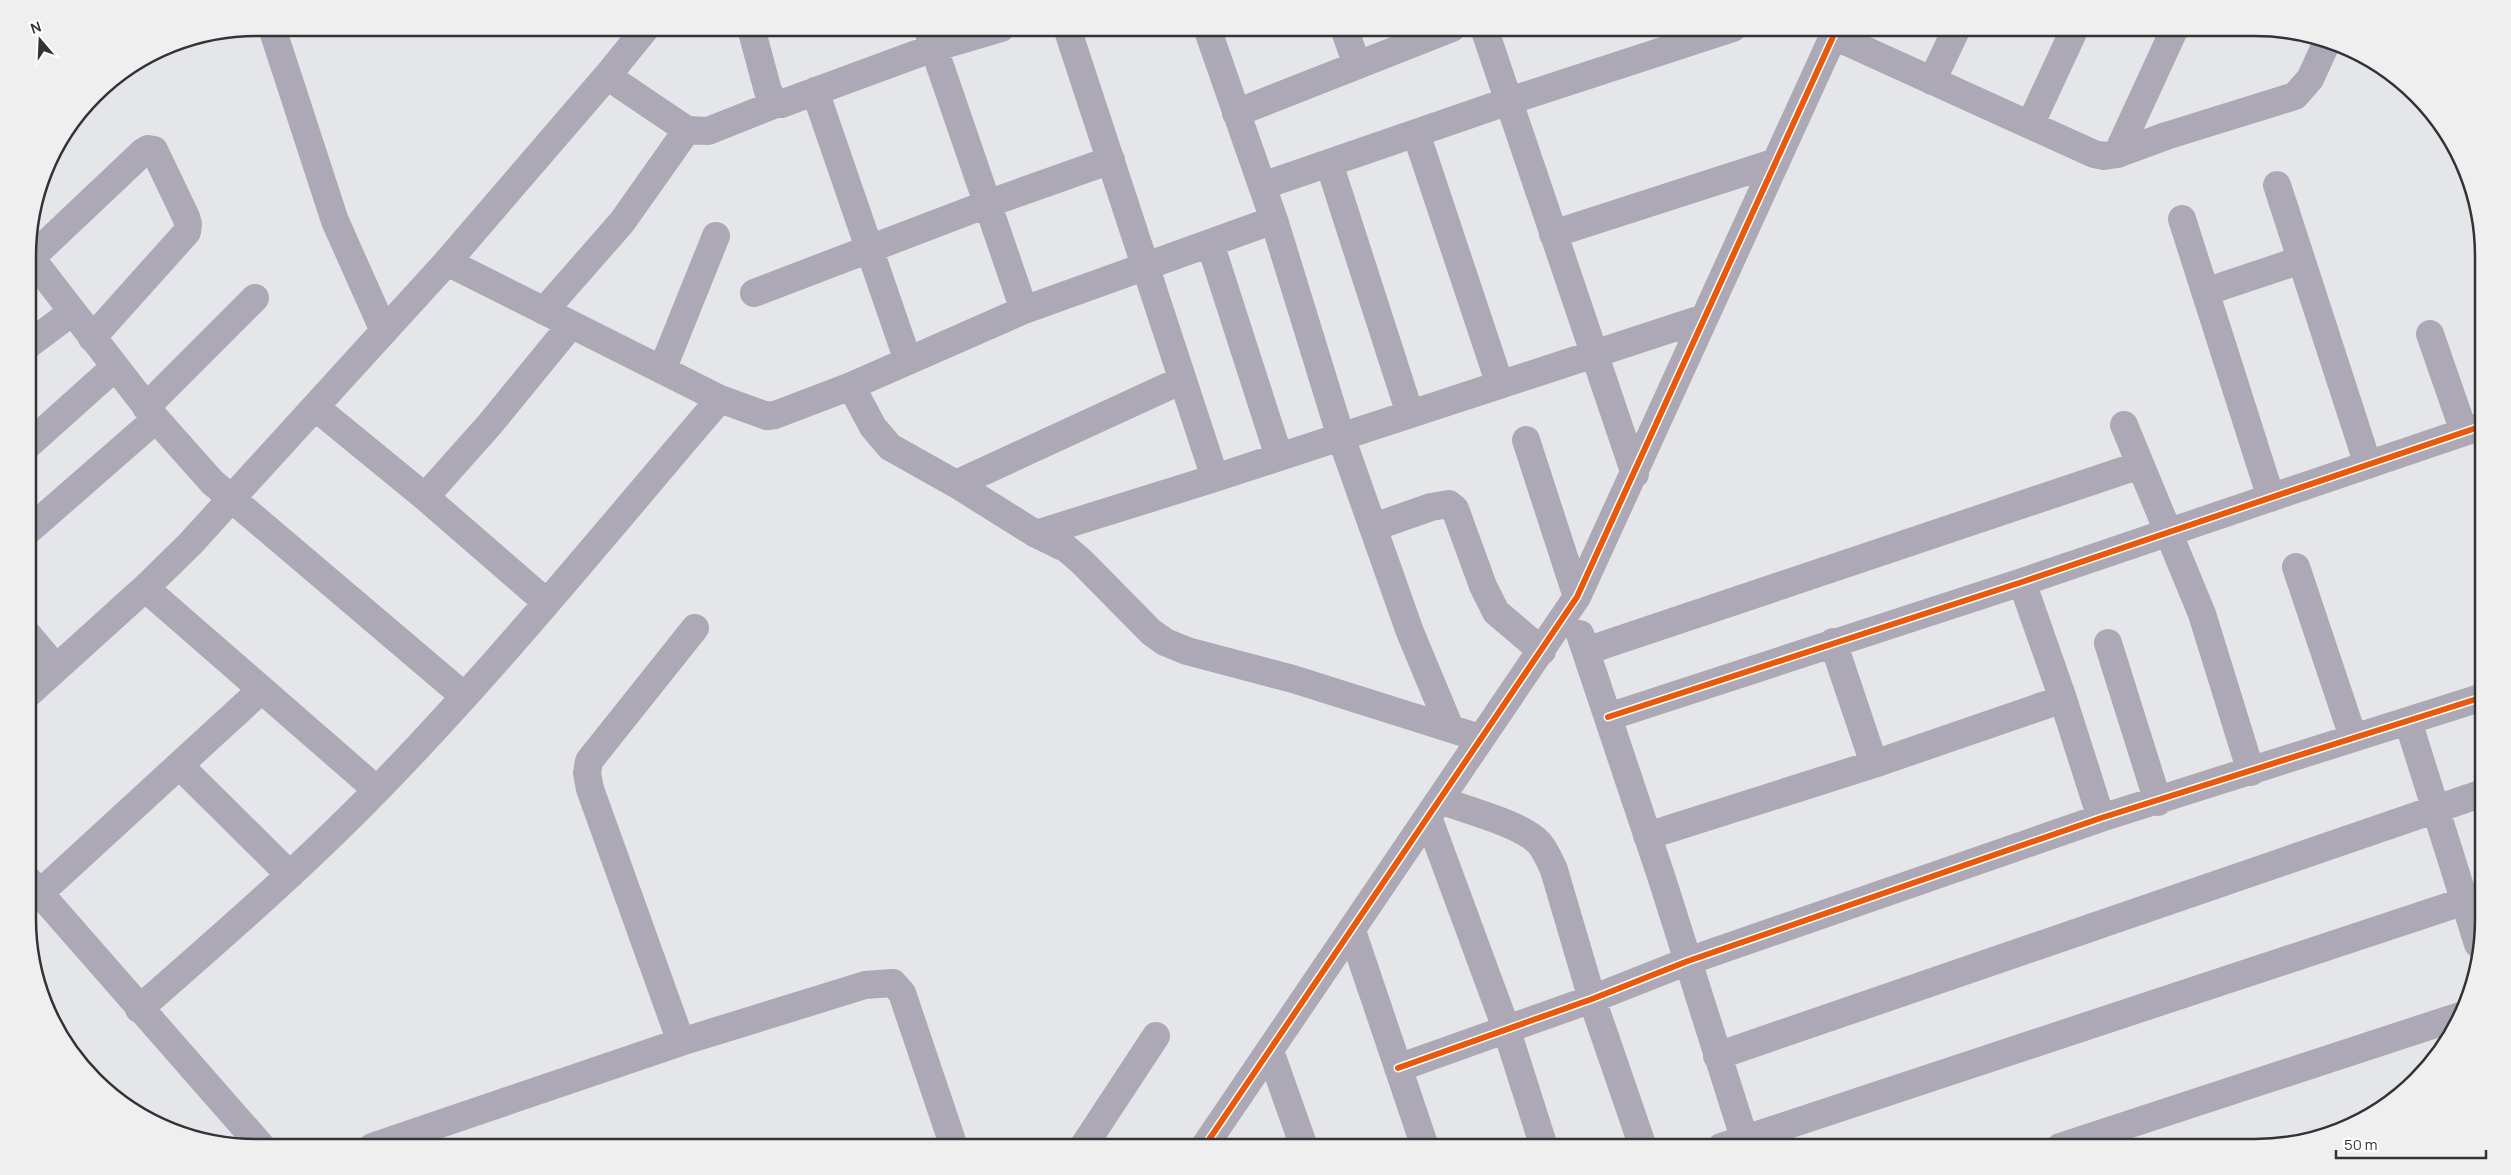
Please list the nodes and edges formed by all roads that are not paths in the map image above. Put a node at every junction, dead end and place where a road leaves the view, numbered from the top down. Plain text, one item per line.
1 (275, 36) edge
2 (640, 36) edge
3 (753, 36) edge
4 (944, 36) edge
5 (1070, 36) edge
6 (1210, 36) edge
7 (1347, 36) edge
8 (1431, 36) edge
9 (1487, 36) edge
10 (1708, 36) edge
11 (1833, 36) edge
12 (1843, 36) edge
13 (1953, 36) edge
14 (2071, 36) edge
15 (2170, 36) edge
16 (930, 38) edge
17 (2324, 48) edge
18 (1357, 65) junction
19 (607, 76) junction
20 (1932, 81) junction
21 (815, 91) junction
22 (1508, 101) junction
23 (776, 104) junction
24 (1236, 113) junction
25 (2030, 125) junction
26 (687, 130) junction
27 (1416, 133) junction
28 (2117, 154) junction
29 (1110, 160) junction
30 (1776, 162) junction
31 (1329, 163) junction
32 (1262, 186) junction
33 (2277, 186) dead end
34 (987, 204) junction
35 (2182, 219) dead end
36 (1274, 220) junction
37 (1554, 234) junction
38 (716, 236) dead end
39 (1210, 243) junction
40 (36, 250) edge
41 (868, 250) junction
42 (2301, 260) junction
43 (447, 262) junction
44 (36, 264) edge
45 (1144, 266) junction
46 (2206, 292) junction
47 (754, 293) dead end
48 (255, 298) dead end
49 (1024, 310) junction
50 (544, 311) junction
51 (72, 312) junction
52 (1704, 318) junction
53 (571, 324) junction
54 (384, 332) junction
55 (2430, 334) dead end
56 (92, 338) junction
57 (36, 339) edge
58 (1594, 354) junction
59 (908, 361) junction
60 (115, 367) junction
61 (662, 370) junction
62 (1182, 380) junction
63 (1500, 385) junction
64 (851, 386) junction
65 (720, 399) junction
66 (315, 407) junction
67 (150, 413) junction
68 (1410, 414) junction
69 (2124, 425) dead end
70 (2473, 429) edge
71 (1341, 436) junction
72 (36, 438) edge
73 (1526, 440) dead end
74 (1279, 457) junction
75 (2140, 465) junction
76 (2368, 465) junction
77 (1634, 474) junction
78 (1215, 478) junction
79 (956, 484) junction
80 (425, 497) junction
81 (2271, 498) junction
82 (230, 500) junction
83 (36, 523) edge
84 (1374, 527) junction
85 (2167, 532) junction
86 (1036, 534) junction
87 (2296, 567) dead end
88 (2022, 582) junction
89 (145, 588) junction
90 (546, 602) junction
91 (1574, 604) junction
92 (695, 628) dead end
93 (1833, 642) junction
94 (2108, 643) dead end
95 (36, 644) edge
96 (1586, 650) junction
97 (1542, 651) junction
98 (56, 668) junction
99 (36, 687) edge
100 (260, 691) junction
101 (464, 696) junction
102 (2063, 699) junction
103 (2475, 700) edge
104 (1608, 717) junction
105 (2408, 721) junction
106 (1450, 728) junction
107 (2353, 737) junction
108 (1480, 738) junction
109 (1874, 764) junction
110 (180, 766) junction
111 (2251, 772) junction
112 (377, 790) junction
113 (2475, 796) edge
114 (2158, 802) junction
115 (1434, 809) junction
116 (2436, 811) junction
117 (2101, 818) junction
118 (1647, 836) junction
119 (290, 875) junction
120 (36, 886) edge
121 (36, 888) edge
122 (2474, 898) edge
123 (1352, 931) junction
124 (1688, 961) junction
125 (1592, 999) junction
126 (139, 1009) junction
127 (2450, 1019) edge
128 (1506, 1028) junction
129 (1156, 1036) dead end
130 (681, 1042) junction
131 (1270, 1051) junction
132 (1718, 1056) junction
133 (1398, 1068) junction
134 (254, 1139) edge
135 (398, 1139) edge
136 (951, 1139) edge
137 (1088, 1139) edge
138 (1210, 1139) edge
139 (1301, 1139) edge
140 (1422, 1139) edge
141 (1541, 1139) edge
142 (1640, 1139) edge
143 (1736, 1139) edge
144 (1752, 1139) edge
145 (2084, 1139) edge

1 - 54 street
2 - 19 street
3 - 23 street
4 - 16 street
5 - 29 street
6 - 24 street
7 - 18 street
8 - 18 street
9 - 22 street
10 - 22 street
11 - 30 street
12 - 20 street
13 - 20 street
14 - 25 street
15 - 28 street
16 - 21 street
16 - 34 street
17 - 28 street
18 - 24 street
19 - 26 street
19 - 43 street
20 - 25 street
21 - 23 street
21 - 41 street
22 - 27 street
22 - 37 street
23 - 26 street
24 - 32 street
25 - 28 street
26 - 50 street
27 - 31 street
27 - 63 street
29 - 34 street
29 - 45 street
30 - 37 street
30 - 52 street
31 - 32 street
31 - 68 street
32 - 36 street
33 - 42 street
34 - 41 street
34 - 49 street
35 - 46 street
36 - 39 street
36 - 71 street
37 - 58 street
38 - 61 street
39 - 45 street
39 - 74 street
40 - 56 street
41 - 47 street
41 - 59 street
42 - 46 street
42 - 76 street
43 - 50 street
43 - 54 street
44 - 51 street
45 - 49 street
45 - 62 street
46 - 81 street
48 - 67 street
49 - 59 street
50 - 53 street
51 - 56 street
51 - 57 street
52 - 58 street
52 - 77 street
53 - 61 street
53 - 80 street
54 - 66 street
55 - 70 street
56 - 60 street
58 - 63 street
58 - 77 street
59 - 64 street
60 - 67 street
60 - 72 street
61 - 65 street
62 - 78 street
62 - 79 street
63 - 68 street
64 - 65 street
64 - 79 street
65 - 90 street
66 - 80 street
66 - 82 street
67 - 82 street
67 - 83 street
68 - 71 street
69 - 75 street
70 - 76 street
71 - 74 street
71 - 84 street
73 - 91 street
74 - 78 street
75 - 85 street
75 - 96 street
76 - 81 street
77 - 91 street
78 - 86 street
79 - 86 street
80 - 90 street
81 - 85 street
82 - 89 street
82 - 101 street
84 - 97 street
84 - 106 street
85 - 88 street
85 - 111 street
86 - 106 street
87 - 107 street
88 - 93 street
88 - 102 street
89 - 98 street
89 - 100 street
90 - 101 street
91 - 96 street
91 - 97 street
92 - 130 street
93 - 104 street
93 - 109 street
94 - 114 street
95 - 98 street
96 - 104 street
97 - 108 street
98 - 99 street
100 - 110 street
100 - 112 street
101 - 112 street
102 - 109 street
102 - 117 street
103 - 105 street
104 - 118 street
105 - 107 street
105 - 116 street
106 - 108 street
107 - 111 street
108 - 115 street
109 - 118 street
110 - 119 street
110 - 120 street
111 - 114 street
112 - 119 street
113 - 116 street
114 - 117 street
115 - 123 street
115 - 125 street
115 - 128 street
116 - 122 street
116 - 132 street
117 - 124 street
118 - 124 street
119 - 126 street
121 - 126 street
122 - 144 street
123 - 131 street
123 - 133 street
124 - 125 street
124 - 132 street
125 - 128 street
125 - 142 street
126 - 134 street
127 - 145 street
128 - 133 street
128 - 141 street
129 - 137 street
130 - 135 street
130 - 136 street
131 - 138 street
131 - 139 street
132 - 143 street
133 - 140 street

